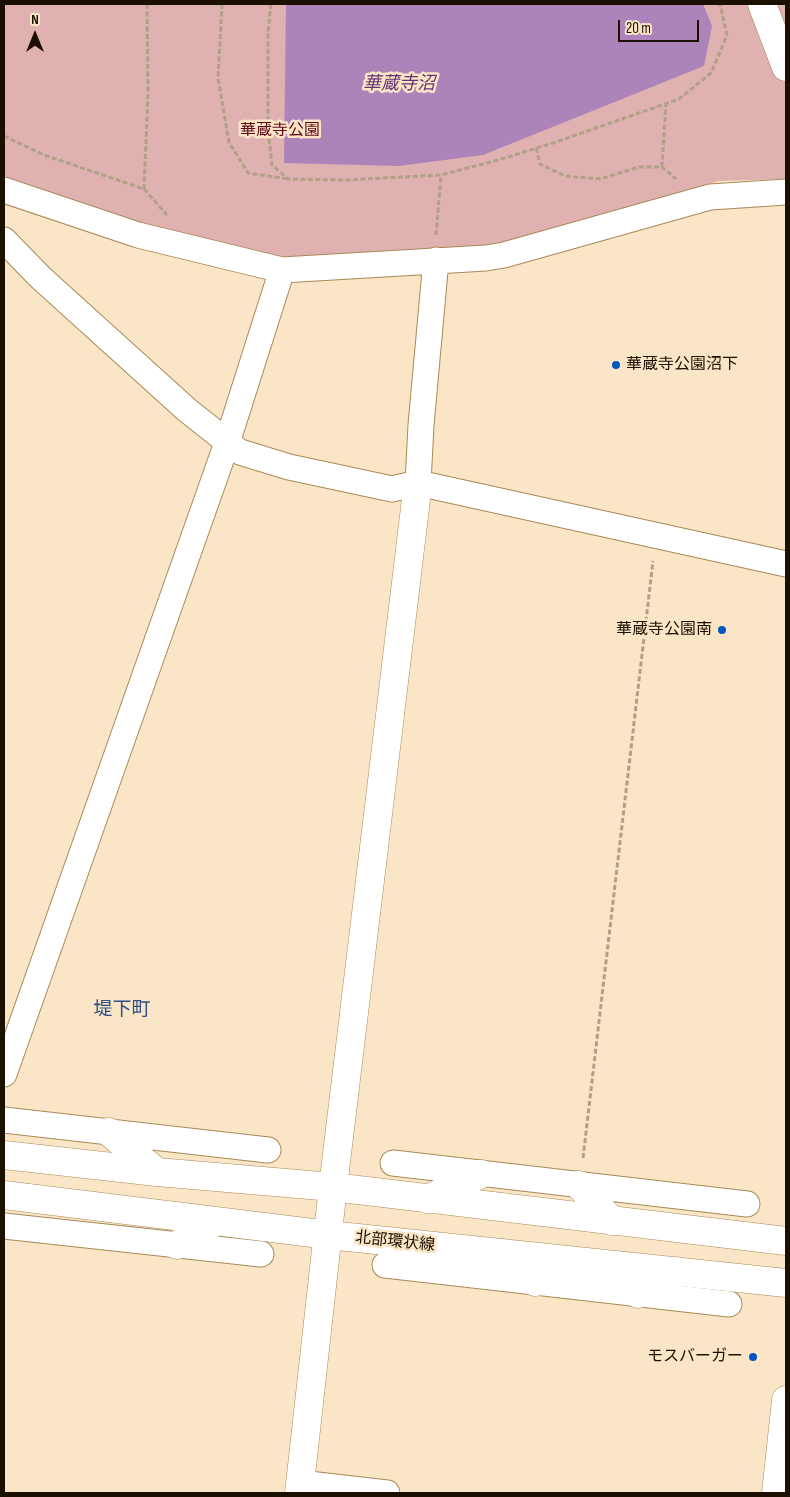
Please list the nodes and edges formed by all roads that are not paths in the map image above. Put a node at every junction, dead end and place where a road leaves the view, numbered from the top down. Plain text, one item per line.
1 (762, 4) edge
2 (786, 67) edge
3 (4, 190) edge
4 (786, 192) edge
5 (4, 240) edge
6 (436, 250) junction
7 (282, 270) junction
8 (227, 443) junction
9 (418, 483) junction
10 (786, 564) edge
11 (4, 1074) edge
12 (4, 1120) edge
13 (109, 1132) junction
14 (268, 1150) dead end
15 (4, 1155) edge
16 (393, 1163) dead end
17 (157, 1172) junction
18 (481, 1174) junction
19 (580, 1185) junction
20 (333, 1188) junction
21 (4, 1195) edge
22 (427, 1199) junction
23 (747, 1204) dead end
24 (216, 1221) junction
25 (612, 1221) junction
26 (4, 1226) edge
27 (329, 1235) junction
28 (786, 1241) edge
29 (177, 1245) junction
30 (503, 1253) junction
31 (261, 1254) dead end
32 (385, 1264) dead end
33 (677, 1271) junction
34 (534, 1282) junction
35 (786, 1283) edge
36 (638, 1294) junction
37 (729, 1304) dead end
38 (786, 1400) edge
39 (300, 1488) edge
40 (387, 1493) edge
41 (776, 1493) edge

1 - 2 street
3 - 7 street
4 - 6 street
5 - 8 street
6 - 7 street
6 - 9 street
7 - 8 street
8 - 9 street
8 - 11 street
9 - 10 street
9 - 20 street
12 - 13 street
13 - 14 street
13 - 17 street
15 - 17 street
16 - 18 street
17 - 20 street
18 - 19 street
18 - 22 street
19 - 23 street
19 - 25 street
20 - 22 street
20 - 27 street
21 - 24 street, 北部環状線
22 - 25 street
24 - 27 street, 北部環状線
24 - 29 street
25 - 28 street
26 - 29 street
27 - 30 street, 北部環状線
27 - 39 street
29 - 31 street
30 - 33 street, 北部環状線
30 - 34 street
32 - 34 street
33 - 35 street, 北部環状線
33 - 36 street
34 - 36 street
36 - 37 street
38 - 41 street
39 - 40 street

